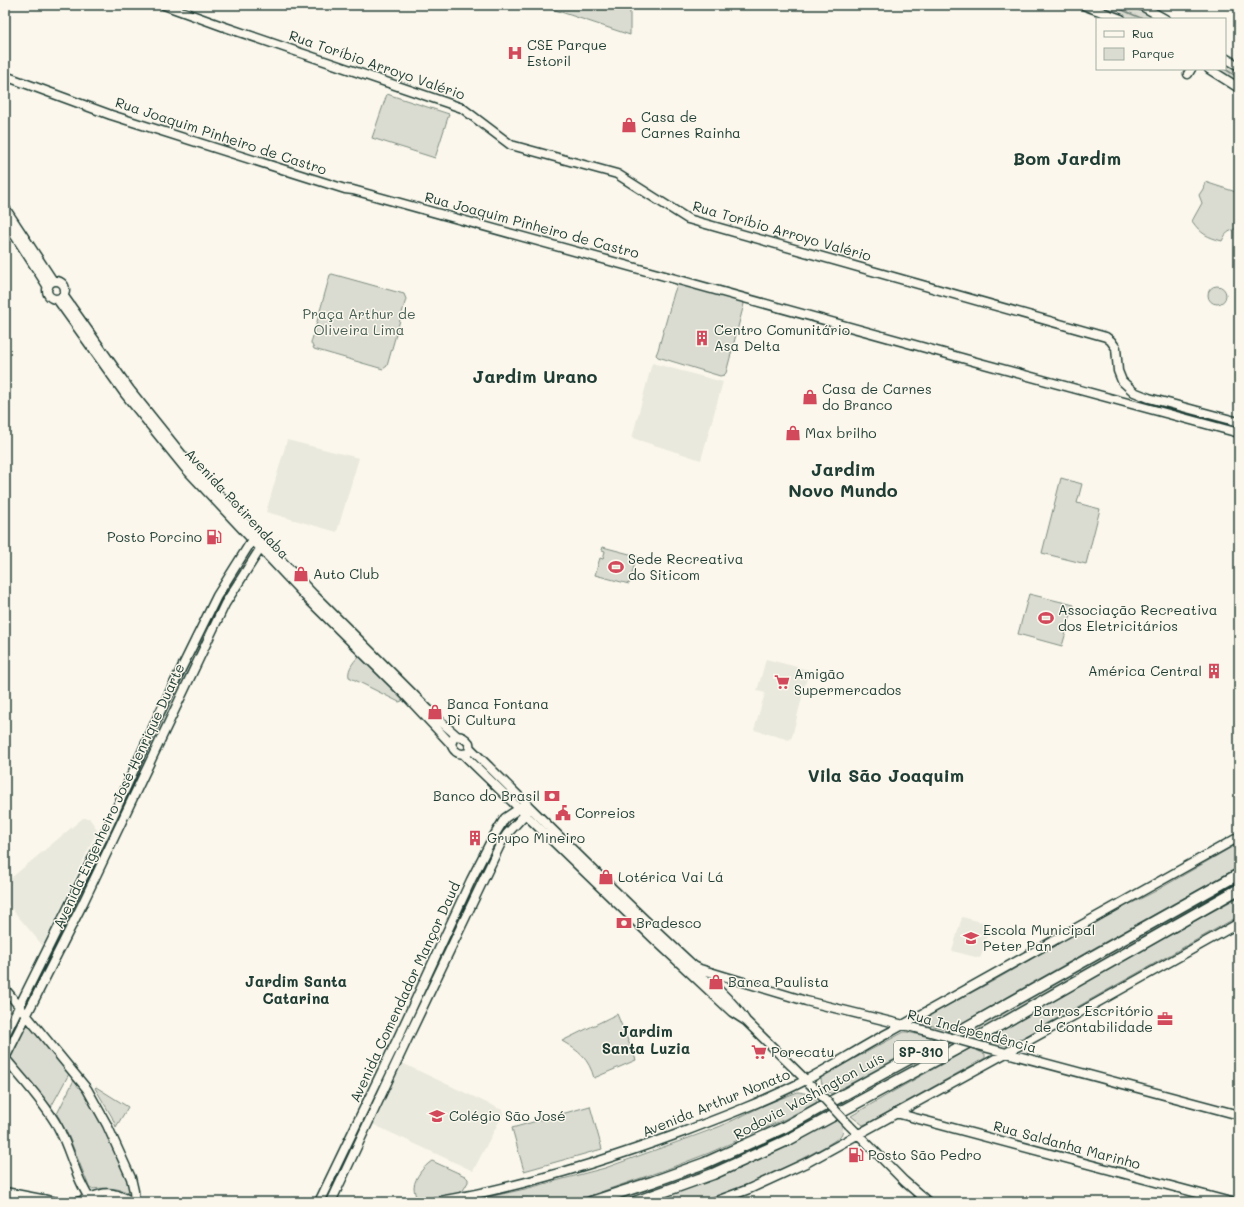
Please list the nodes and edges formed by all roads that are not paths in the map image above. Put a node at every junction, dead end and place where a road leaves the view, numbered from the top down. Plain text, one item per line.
1 (164, 5) edge
2 (1082, 5) edge
3 (1140, 5) edge
4 (1118, 18) edge
5 (1163, 18) edge
6 (1226, 59) edge
7 (1239, 66) edge
8 (1211, 70) edge
9 (5, 76) edge
10 (1239, 88) edge
11 (5, 208) edge
12 (7, 226) edge
13 (50, 284) junction
14 (60, 297) junction
15 (1239, 422) edge
16 (1239, 433) edge
17 (254, 538) junction
18 (262, 546) junction
19 (228, 580) junction
20 (237, 586) junction
21 (457, 736) junction
22 (451, 744) junction
23 (471, 749) junction
24 (463, 754) junction
25 (525, 808) junction
26 (1239, 837) edge
27 (1239, 874) edge
28 (1239, 890) edge
29 (1239, 922) edge
30 (5, 989) edge
31 (19, 1007) junction
32 (27, 1015) junction
33 (902, 1025) junction
34 (5, 1035) edge
35 (1005, 1053) junction
36 (5, 1058) edge
37 (806, 1080) junction
38 (896, 1113) junction
39 (1239, 1115) edge
40 (858, 1135) junction
41 (5, 1192) edge
42 (117, 1195) junction
43 (91, 1200) edge
44 (40, 1201) edge
45 (56, 1202) edge
46 (78, 1202) edge
47 (105, 1202) edge
48 (134, 1202) edge
49 (319, 1202) edge
50 (331, 1202) edge
51 (434, 1202) edge
52 (591, 1202) edge
53 (635, 1202) edge
54 (714, 1202) edge
55 (928, 1202) edge
56 (1231, 1202) edge

1 - 15 street, Rua Toríbio Arroyo Valério
2 - 4 street
3 - 5 street
6 - 7 street
8 - 10 street
9 - 16 street, Rua Joaquim Pinheiro de Castro
11 - 13 street
12 - 13 street
13 - 14 street
13 - 14 street
14 - 17 street, Avenida Potirendaba
17 - 18 street, Avenida Potirendaba
17 - 19 street, Avenida Engenheiro José Henrique Duarte
18 - 20 street, Avenida Engenheiro José Henrique Duarte
18 - 21 street, Avenida Potirendaba
18 - 22 street, Avenida Potirendaba
19 - 20 street
19 - 31 street, Avenida Engenheiro José Henrique Duarte
20 - 32 street, Avenida Engenheiro José Henrique Duarte
21 - 22 street
21 - 23 street
22 - 24 street
23 - 24 street
23 - 25 street
24 - 25 street
25 - 33 street, Rua Independência
25 - 37 street
25 - 49 street, Avenida Comendador Mançor Daud
25 - 50 street, Avenida Comendador Mançor Daud
26 - 33 street, Avenida Arthur Nonato
27 - 52 highway, Rodovia Washington Luís / SP-310
28 - 53 highway, Rodovia Washington Luís / SP-310
29 - 35 street
30 - 31 street
31 - 32 street
31 - 34 street, Avenida Engenheiro José Henrique Duarte
32 - 36 street, Avenida Engenheiro José Henrique Duarte
32 - 48 street
33 - 35 street, Rua Independência, bridge
33 - 37 street, Avenida Arthur Nonato
35 - 38 street
35 - 39 street, Rua Independência
36 - 43 street
37 - 40 street, bridge
37 - 51 street, Avenida Arthur Nonato
38 - 40 street
38 - 56 street, Rua Saldanha Marinho
40 - 54 street
40 - 55 street
41 - 44 street
42 - 43 street
42 - 47 street
42 - 48 street
43 - 46 street
44 - 45 street

